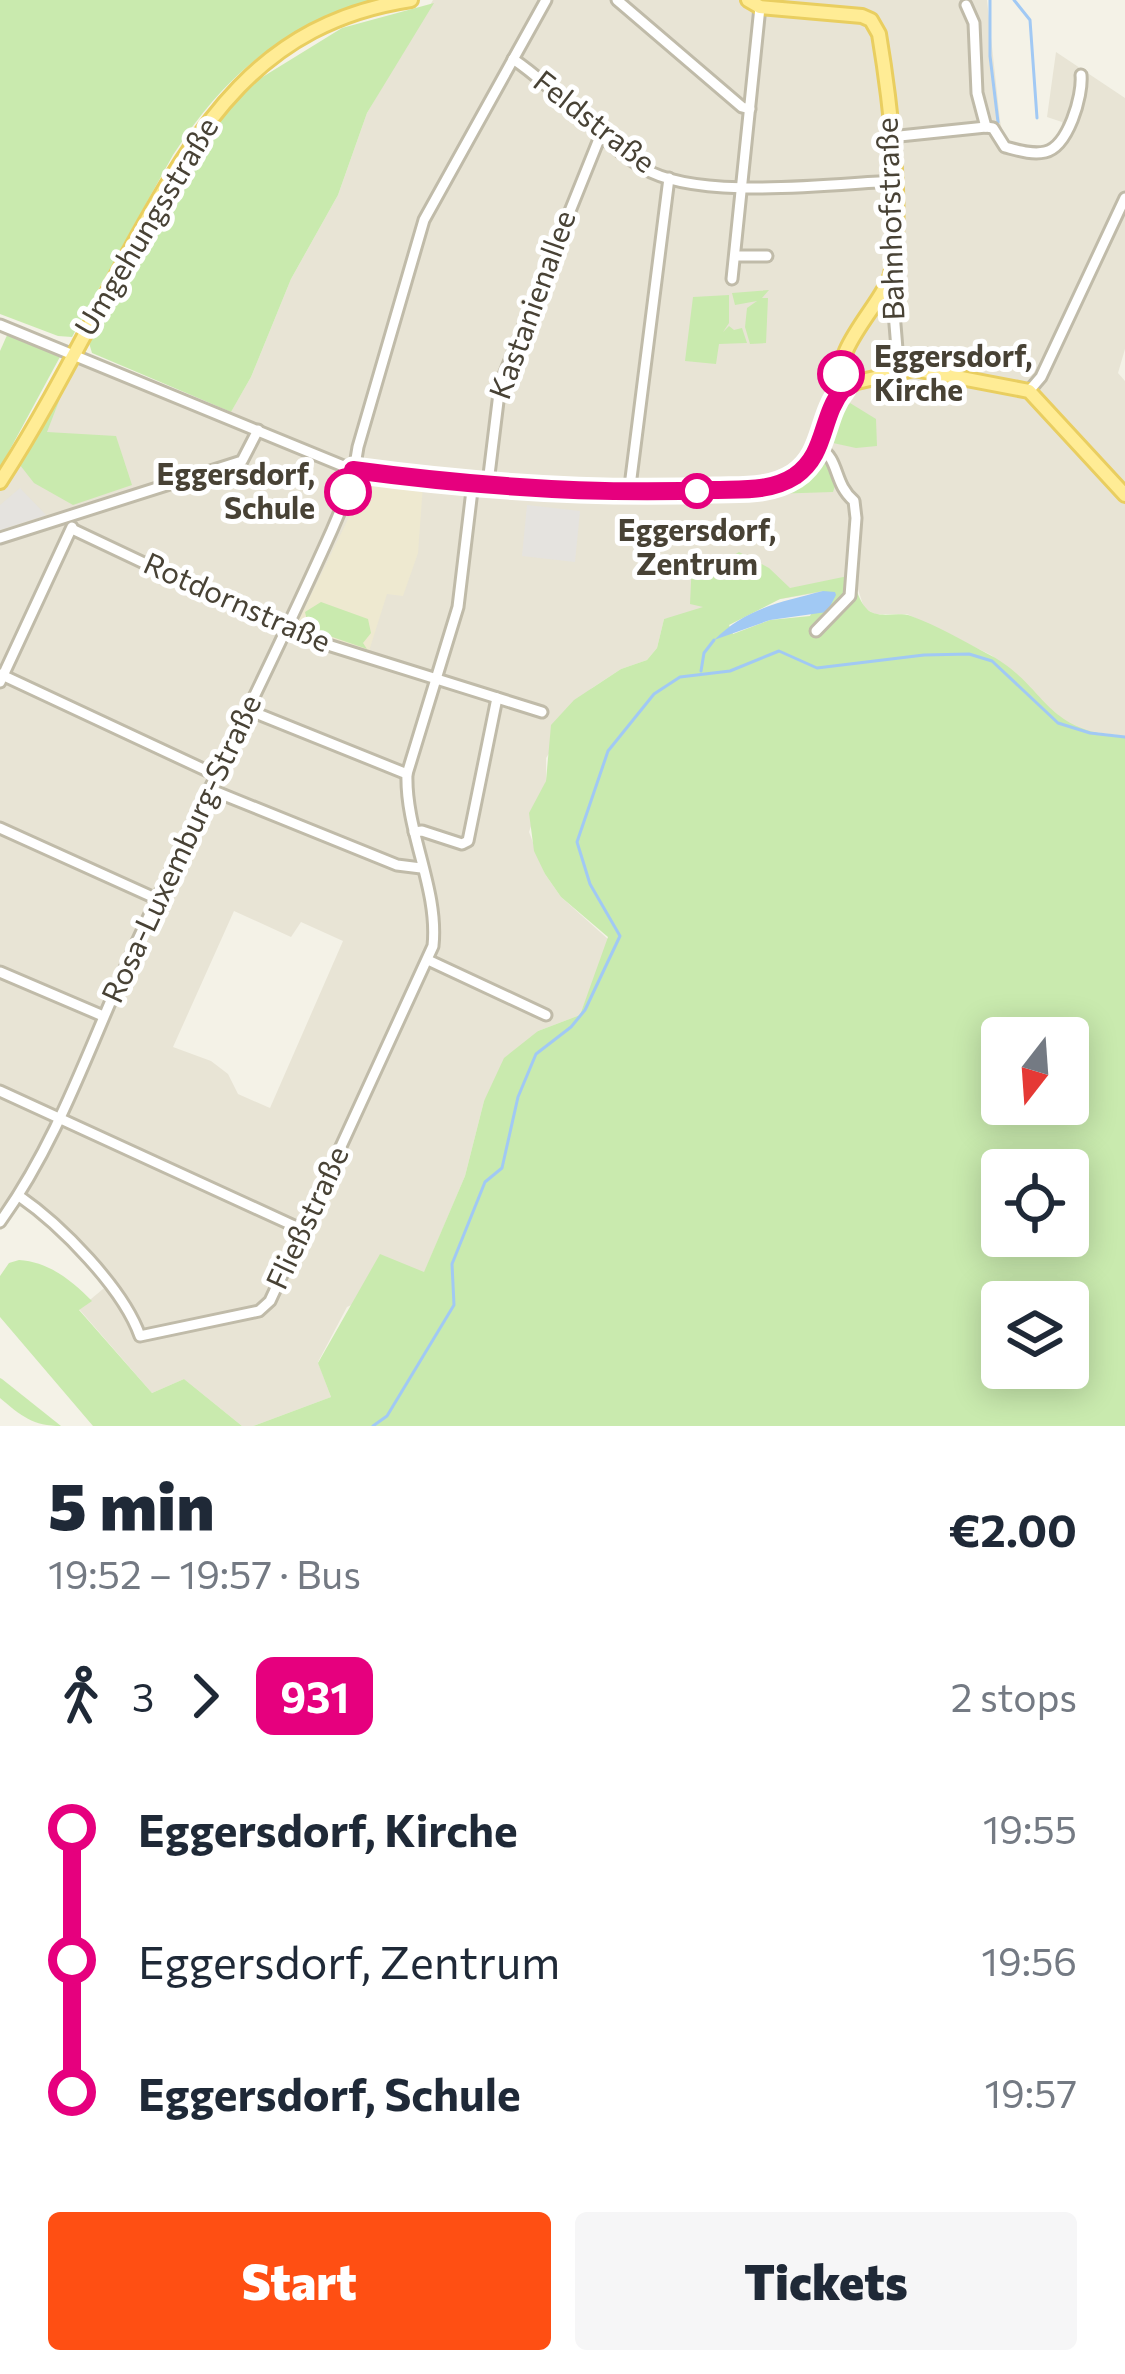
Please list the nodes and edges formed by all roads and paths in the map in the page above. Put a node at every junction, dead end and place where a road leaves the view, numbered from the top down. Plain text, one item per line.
1 (411, 0) edge
2 (546, 0) edge
3 (617, 0) edge
4 (754, 4) edge
5 (966, 5) dead end
6 (513, 59) junction
7 (1081, 75) dead end
8 (750, 109) junction
9 (986, 127) junction
10 (602, 134) junction
11 (890, 137) junction
12 (669, 178) junction
13 (893, 181) junction
14 (742, 188) junction
15 (1125, 198) edge
16 (735, 256) junction
17 (767, 256) dead end
18 (732, 280) dead end
19 (888, 284) junction
20 (0, 325) edge
21 (73, 353) junction
22 (907, 369) junction
23 (843, 389) junction
24 (1030, 391) junction
25 (258, 430) junction
26 (820, 448) junction
27 (353, 470) junction
28 (0, 482) edge
29 (473, 482) junction
30 (488, 483) junction
31 (629, 494) junction
32 (1125, 495) edge
33 (70, 516) junction
34 (72, 529) junction
35 (0, 538) edge
36 (286, 630) junction
37 (816, 631) dead end
38 (1, 677) edge
39 (435, 678) junction
40 (496, 698) junction
41 (248, 710) junction
42 (542, 712) dead end
43 (407, 773) junction
44 (216, 775) junction
45 (209, 789) junction
46 (0, 828) edge
47 (413, 832) junction
48 (421, 868) junction
49 (157, 899) junction
50 (428, 960) junction
51 (0, 972) edge
52 (546, 1015) dead end
53 (103, 1016) junction
54 (0, 1091) edge
55 (61, 1117) junction
56 (19, 1196) junction
57 (0, 1221) edge
58 (303, 1230) junction

1 - 21 main road, Umgehungsstraße
2 - 6 street, Rosa-Luxemburg-Straße
3 - 8 street
4 - 8 street
4 - 11 main road, Bahnhofstraße
5 - 9 street
6 - 10 street, Feldstraße
6 - 27 street, Rosa-Luxemburg-Straße
7 - 9 street
8 - 14 street
9 - 11 street
10 - 12 street, Feldstraße
10 - 30 street, Kastanienallee
11 - 13 main road, Bahnhofstraße
12 - 14 street, Feldstraße
12 - 31 street
13 - 14 street, Feldstraße
13 - 19 main road, Bahnhofstraße
14 - 16 street
15 - 24 street
16 - 17 street
16 - 18 street
19 - 22 street, Bahnhofstraße
19 - 23 main road
20 - 21 street
21 - 25 street
21 - 28 main road, Umgehungsstraße
22 - 23 main road
22 - 24 main road
23 - 26 street
24 - 32 main road
25 - 27 street
25 - 33 street
26 - 31 street
26 - 37 street
27 - 29 street
27 - 36 street, Rosa-Luxemburg-Straße
29 - 30 street
29 - 39 street, Fließstraße
30 - 31 street
33 - 34 street
33 - 35 street
34 - 36 street, Rotdornstraße
34 - 38 street
36 - 39 street, Rotdornstraße
36 - 41 street, Rosa-Luxemburg-Straße
38 - 44 street
39 - 40 street, Rotdornstraße
39 - 43 street, Fließstraße
40 - 42 street, Rotdornstraße
40 - 47 street
41 - 43 street
41 - 44 street, Rosa-Luxemburg-Straße
43 - 47 street, Fließstraße
44 - 45 street, Rosa-Luxemburg-Straße
45 - 48 street
45 - 49 street, Rosa-Luxemburg-Straße
46 - 49 street
47 - 48 street, Fließstraße
48 - 50 street, Fließstraße
49 - 53 street, Rosa-Luxemburg-Straße
50 - 52 street
50 - 58 street, Fließstraße
51 - 53 street
53 - 55 street, Rosa-Luxemburg-Straße
54 - 55 street
55 - 56 street, Rosa-Luxemburg-Straße
55 - 58 street
56 - 57 street, Rosa-Luxemburg-Straße
56 - 58 street, Fließstraße

